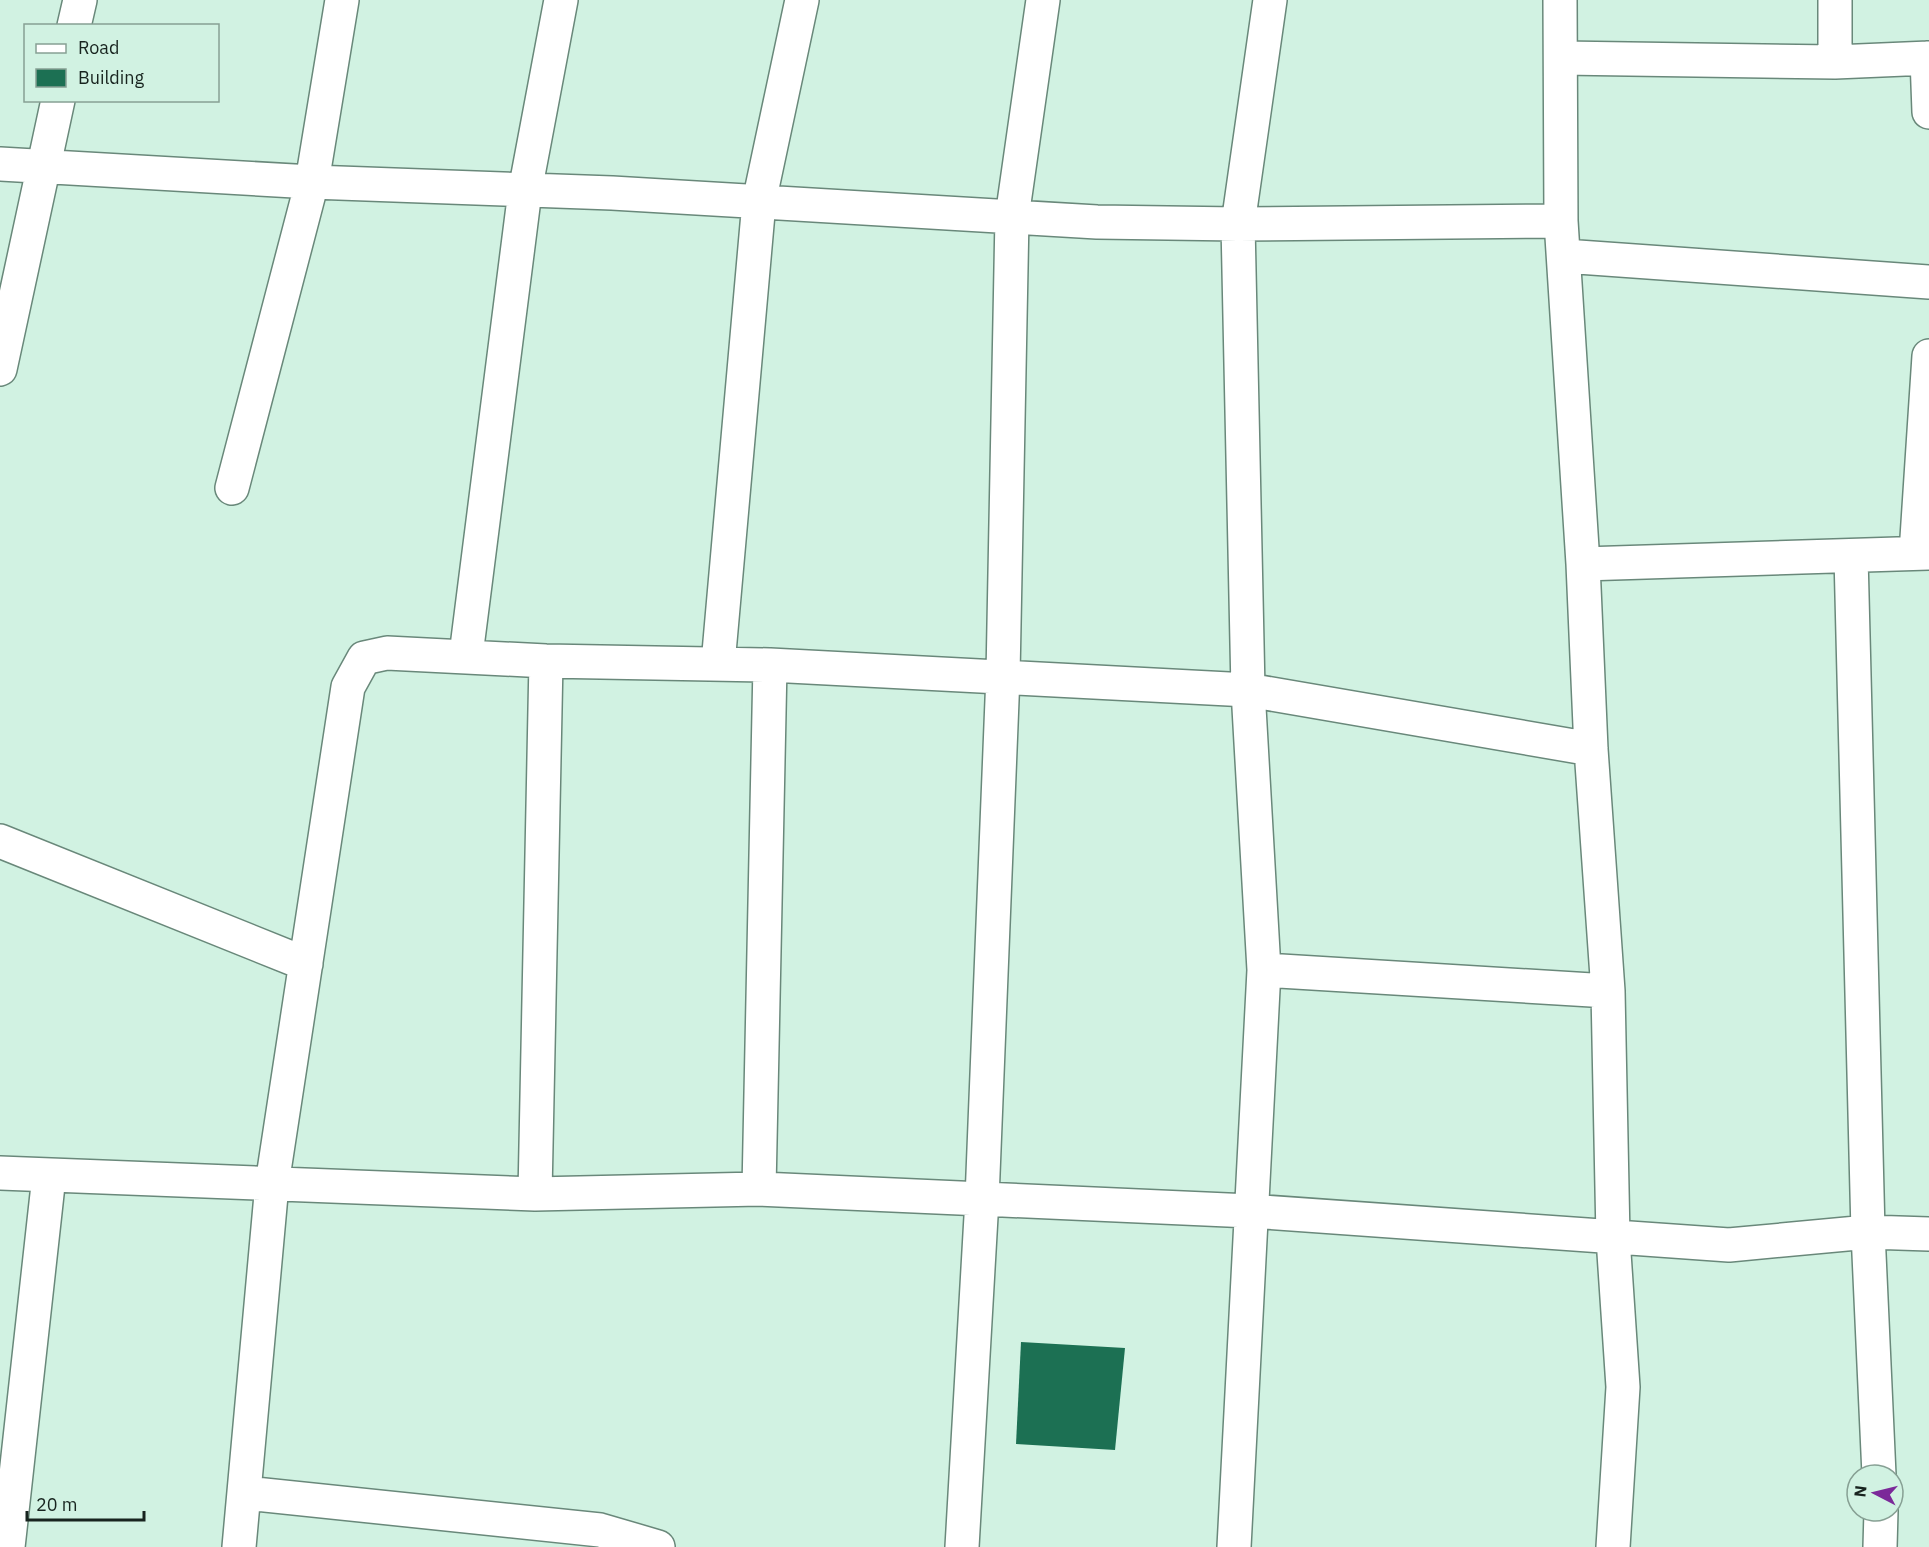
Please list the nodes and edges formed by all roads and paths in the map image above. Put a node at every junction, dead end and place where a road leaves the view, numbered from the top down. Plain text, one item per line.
1 (80, 0) edge
2 (342, 0) edge
3 (561, 0) edge
4 (802, 0) edge
5 (1043, 0) edge
6 (1270, 0) edge
7 (1560, 0) edge
8 (1835, 0) edge
9 (74, 24) edge
10 (1562, 58) junction
11 (1928, 58) edge
12 (1835, 62) junction
13 (58, 102) edge
14 (1929, 112) edge
15 (0, 164) edge
16 (44, 166) junction
17 (312, 182) junction
18 (525, 191) junction
19 (759, 202) junction
20 (1012, 217) junction
21 (1561, 221) junction
22 (1238, 224) junction
23 (1564, 256) junction
24 (1929, 282) edge
25 (1929, 356) edge
26 (0, 369) edge
27 (232, 488) dead end
28 (1922, 553) edge
29 (1851, 556) junction
30 (1583, 564) junction
31 (466, 656) junction
32 (546, 661) junction
33 (718, 664) junction
34 (770, 665) junction
35 (1003, 675) junction
36 (1248, 690) junction
37 (1591, 748) junction
38 (0, 841) edge
39 (306, 964) junction
40 (1263, 970) junction
41 (1608, 991) junction
42 (0, 1173) edge
43 (49, 1176) junction
44 (272, 1184) junction
45 (759, 1190) junction
46 (535, 1194) junction
47 (982, 1199) junction
48 (1250, 1211) junction
49 (1868, 1232) junction
50 (1929, 1234) edge
51 (1613, 1238) junction
52 (1878, 1463) edge
53 (245, 1493) junction
54 (1881, 1523) edge
55 (8, 1547) edge
56 (239, 1547) edge
57 (658, 1547) edge
58 (962, 1547) edge
59 (1234, 1547) edge
60 (1613, 1547) edge
61 (1880, 1547) edge

1 - 9 street
2 - 17 street
3 - 18 street
4 - 19 street
5 - 20 street
6 - 22 street
7 - 10 street
8 - 12 street
10 - 12 street
10 - 21 street
11 - 12 street
11 - 14 street
13 - 16 street
15 - 16 street
16 - 17 street
16 - 26 street
17 - 18 street
17 - 27 street
18 - 19 street
18 - 31 street
19 - 20 street
19 - 33 street
20 - 22 street
20 - 35 street
21 - 22 street
21 - 23 street
22 - 36 street
23 - 24 street
23 - 30 street
25 - 28 street
28 - 29 street
29 - 30 street
29 - 49 street
30 - 37 street
31 - 32 street
31 - 39 street
32 - 33 street
32 - 46 street
33 - 34 street
34 - 35 street
34 - 45 street
35 - 36 street
35 - 47 street
36 - 37 street
36 - 40 street
37 - 41 street
38 - 39 street
39 - 44 street
40 - 41 street
40 - 48 street
41 - 51 street
42 - 43 street
43 - 44 street
43 - 55 street
44 - 46 street
44 - 53 street
45 - 46 street
45 - 47 street
47 - 48 street
47 - 58 street
48 - 51 street
48 - 59 street
49 - 50 street
49 - 51 street
49 - 52 street
51 - 60 street
53 - 56 street
53 - 57 street
54 - 61 street

